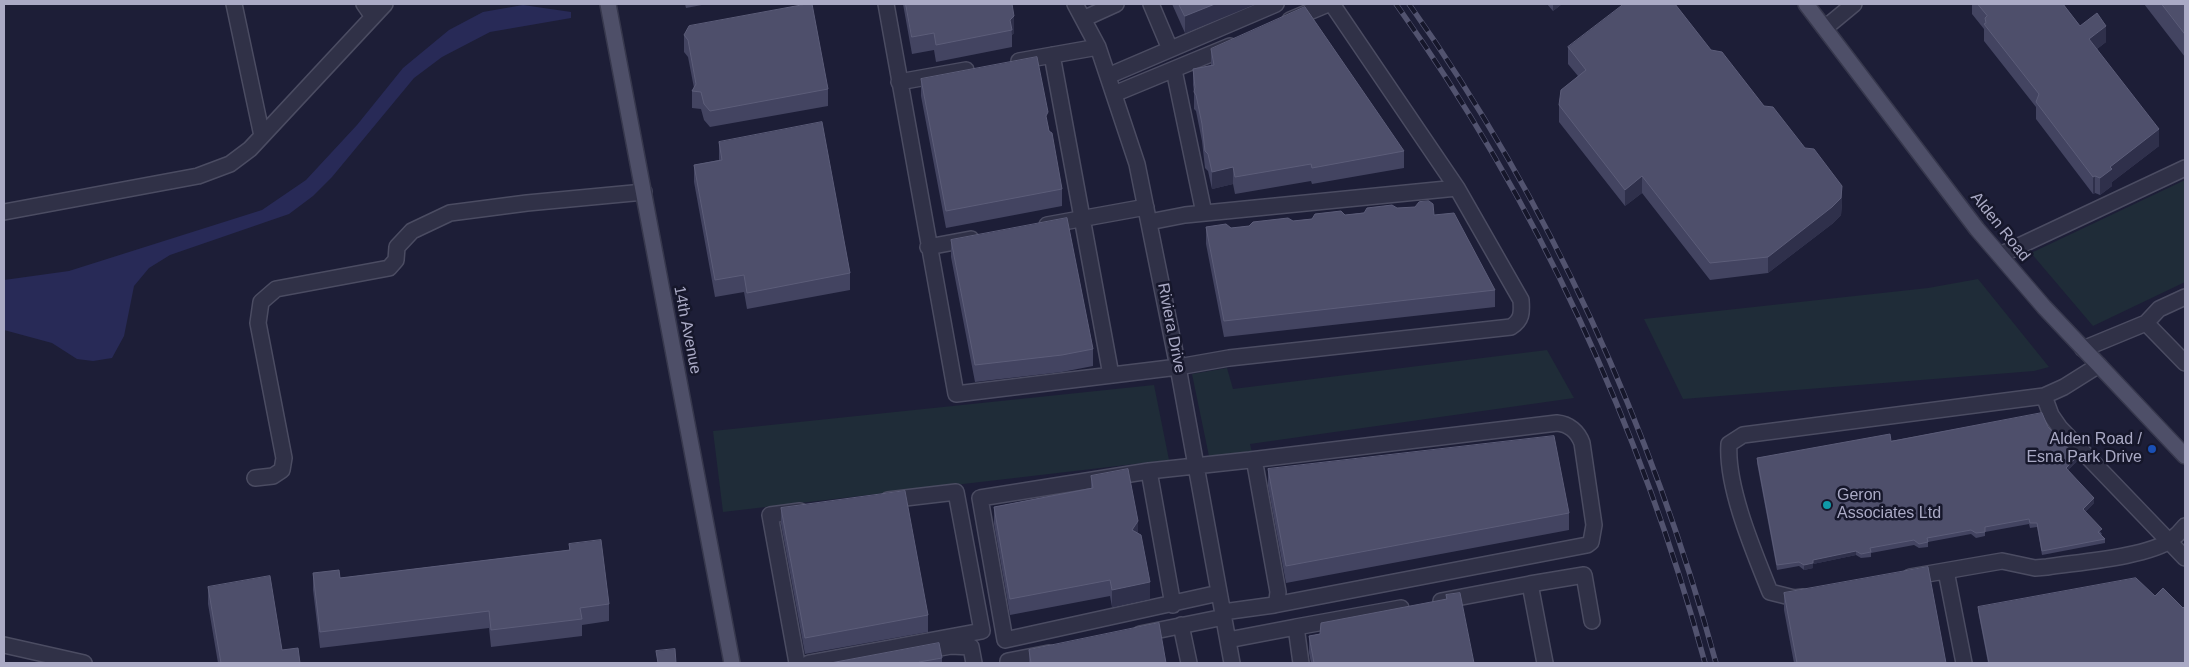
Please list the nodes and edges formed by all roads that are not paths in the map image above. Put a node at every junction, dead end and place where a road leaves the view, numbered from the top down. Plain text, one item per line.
1 (234, 4) edge
2 (364, 4) edge
3 (385, 4) edge
4 (608, 4) edge
5 (886, 4) edge
6 (1075, 4) edge
7 (1116, 4) edge
8 (1150, 4) edge
9 (1276, 4) edge
10 (1328, 4) edge
11 (1332, 4) edge
12 (1806, 4) edge
13 (1854, 4) edge
14 (373, 17) junction
15 (1083, 19) junction
16 (1275, 27) edge
17 (1825, 28) junction
18 (1239, 42) edge
19 (1098, 47) junction
20 (1170, 48) junction
21 (1052, 55) junction
22 (1004, 64) edge
23 (985, 67) edge
24 (1174, 70) junction
25 (1108, 76) junction
26 (899, 82) junction
27 (1114, 94) junction
28 (262, 136) junction
29 (2185, 168) edge
30 (1457, 188) junction
31 (644, 192) junction
32 (1146, 207) junction
33 (4, 212) edge
34 (1204, 213) junction
35 (1083, 218) junction
36 (1149, 222) junction
37 (1034, 227) edge
38 (986, 236) edge
39 (928, 247) junction
40 (2000, 256) junction
41 (2185, 297) edge
42 (2146, 323) junction
43 (2083, 349) junction
44 (2185, 363) edge
45 (2099, 365) junction
46 (1178, 367) junction
47 (1111, 375) junction
48 (2044, 396) junction
49 (2185, 456) edge
50 (1250, 460) junction
51 (1196, 467) junction
52 (1149, 471) junction
53 (255, 478) dead end
54 (878, 501) edge
55 (819, 509) edge
56 (2185, 526) edge
57 (2168, 541) junction
58 (2185, 558) edge
59 (1946, 571) junction
60 (1898, 579) edge
61 (1530, 584) junction
62 (1219, 593) junction
63 (1813, 595) edge
64 (1274, 604) junction
65 (1173, 605) junction
66 (1223, 615) junction
67 (1592, 621) dead end
68 (1181, 625) junction
69 (1296, 627) junction
70 (1123, 637) edge
71 (1228, 640) junction
72 (4, 645) edge
73 (1066, 649) edge
74 (84, 663) edge
75 (732, 663) edge
76 (797, 663) edge
77 (809, 663) edge
78 (858, 663) edge
79 (974, 663) edge
80 (1008, 663) edge
81 (1189, 663) edge
82 (1232, 663) edge
83 (1302, 663) edge
84 (1545, 663) edge
85 (1964, 663) edge

1 - 28 street
2 - 14 street
3 - 14 street
4 - 31 main road, 14th Avenue
5 - 26 street
6 - 15 street, Riviera Drive
7 - 15 street
8 - 20 street
9 - 20 street
10 - 16 street
11 - 30 street
12 - 17 main road, Alden Road
13 - 17 street
14 - 28 street
15 - 19 street, Riviera Drive
17 - 40 main road, Alden Road
18 - 24 street
19 - 21 street
19 - 25 street, Riviera Drive
20 - 25 street
21 - 22 street
21 - 35 street
23 - 26 street
24 - 27 street
24 - 34 street
25 - 27 street, Riviera Drive
26 - 39 street
27 - 32 street, Riviera Drive
28 - 33 street
29 - 40 street
30 - 34 street
30 - 46 street
31 - 53 street
31 - 75 main road, 14th Avenue
32 - 35 street
32 - 36 street, Riviera Drive
34 - 36 street
35 - 37 street
35 - 47 street
36 - 46 street, Riviera Drive
38 - 39 street
39 - 47 street
40 - 43 main road, Alden Road
41 - 42 street
42 - 43 street
42 - 44 street
43 - 45 main road, Alden Road
45 - 48 street
45 - 49 main road, Alden Road
46 - 47 street
46 - 51 street, Riviera Drive
48 - 57 street
48 - 63 street
50 - 51 street
50 - 64 street
50 - 64 street
51 - 52 street
51 - 62 street, Riviera Drive
52 - 65 street
52 - 65 street
54 - 77 street
55 - 76 street
56 - 57 street
57 - 58 street
57 - 59 street
59 - 60 street
59 - 85 street
61 - 67 street
61 - 69 street
61 - 84 street
62 - 65 street
62 - 66 street, Riviera Drive
64 - 66 street
66 - 68 street
66 - 71 street, Riviera Drive
68 - 70 street
68 - 81 street
69 - 71 street
69 - 83 street
71 - 82 street, Riviera Drive
72 - 74 street
73 - 80 street
78 - 79 street

